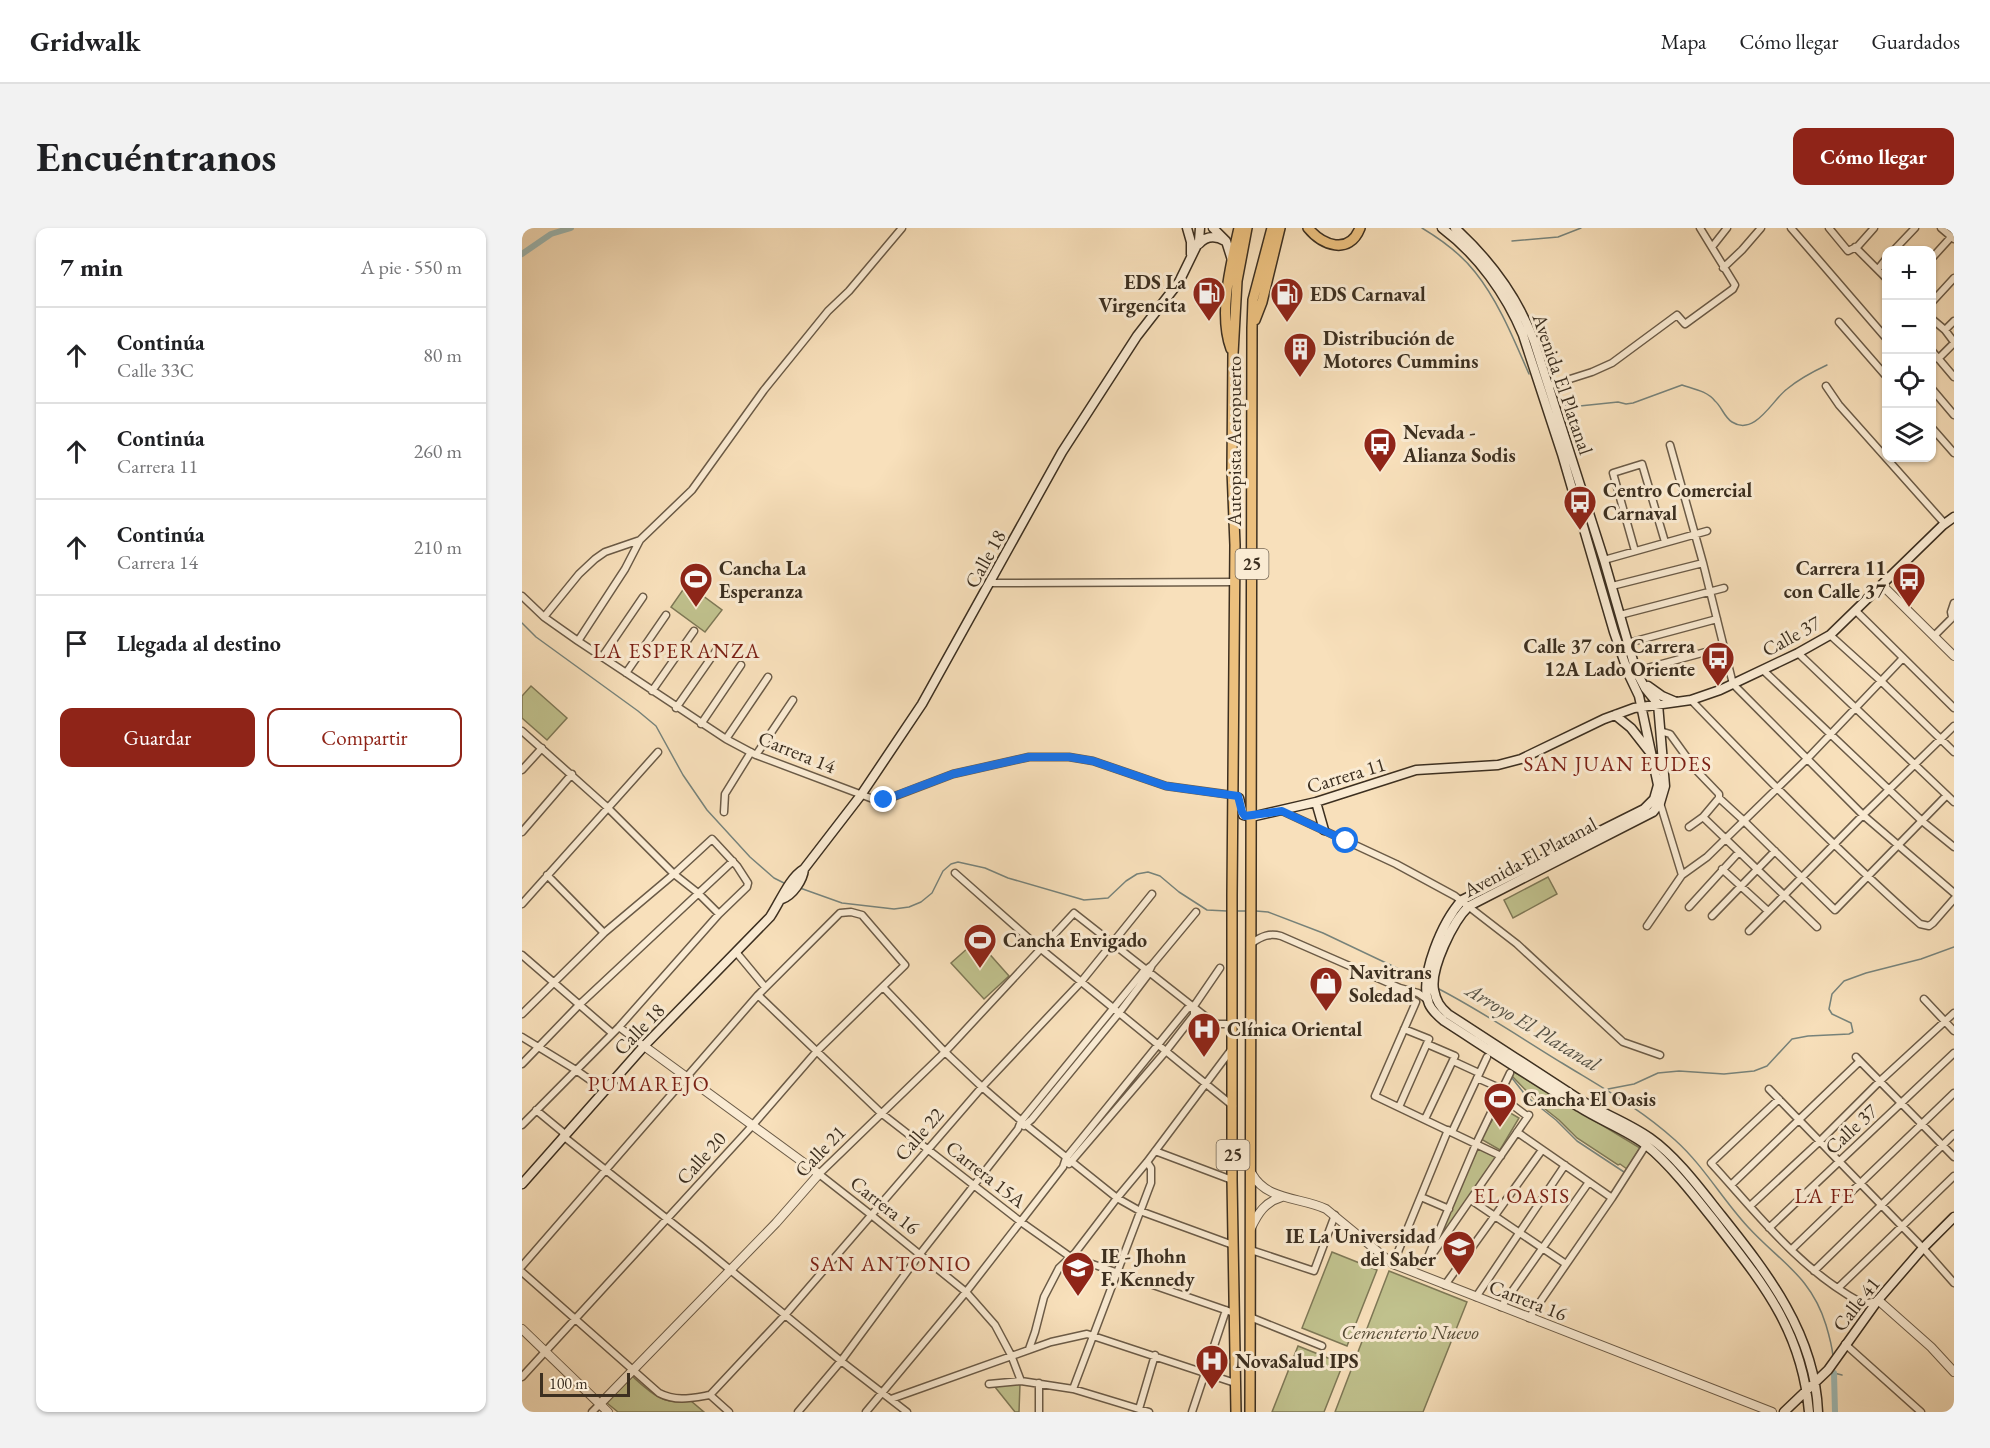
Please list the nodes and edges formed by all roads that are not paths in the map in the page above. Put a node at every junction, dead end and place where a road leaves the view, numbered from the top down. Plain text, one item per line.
1 (902, 228) edge
2 (1187, 228) edge
3 (1200, 228) edge
4 (1213, 228) edge
5 (1239, 228) edge
6 (1247, 228) edge
7 (1272, 228) edge
8 (1280, 228) edge
9 (1308, 228) edge
10 (1359, 228) edge
11 (1442, 228) edge
12 (1455, 228) edge
13 (1700, 228) edge
14 (1727, 228) edge
15 (1761, 228) edge
16 (1791, 228) edge
17 (1874, 228) edge
18 (1915, 228) edge
19 (1942, 228) edge
20 (1832, 229) edge
21 (1952, 238) edge
22 (1226, 242) junction
23 (1898, 246) edge
24 (1197, 247) junction
25 (1712, 247) junction
26 (1855, 247) junction
27 (1936, 254) edge
28 (1232, 260) junction
29 (1190, 263) junction
30 (1882, 265) edge
31 (1723, 268) junction
32 (1878, 269) junction
33 (1882, 273) edge
34 (1954, 278) edge
35 (1934, 300) edge
36 (1954, 321) edge
37 (1839, 322) dead end
38 (1936, 322) edge
39 (1252, 328) junction
40 (1945, 330) junction
41 (1882, 332) edge
42 (1954, 343) edge
43 (1233, 354) junction
44 (1934, 354) edge
45 (1938, 360) junction
46 (1882, 370) edge
47 (1954, 377) edge
48 (1548, 386) junction
49 (1827, 386) dead end
50 (1936, 394) edge
51 (1954, 415) edge
52 (1936, 433) edge
53 (1670, 445) dead end
54 (1954, 453) edge
55 (1565, 456) junction
56 (1954, 516) edge
57 (1945, 524) junction
58 (1707, 531) dead end
59 (1695, 534) junction
60 (640, 540) junction
61 (1665, 542) junction
62 (1635, 551) junction
63 (1604, 560) junction
64 (1703, 563) junction
65 (1235, 582) junction
66 (990, 583) junction
67 (1882, 585) junction
68 (1612, 586) junction
69 (1724, 588) dead end
70 (1711, 591) junction
71 (522, 596) edge
72 (643, 597) dead end
73 (1954, 603) edge
74 (1856, 611) junction
75 (666, 615) dead end
76 (1620, 615) junction
77 (544, 617) junction
78 (1953, 617) edge
79 (1717, 619) junction
80 (694, 631) dead end
81 (1830, 635) junction
82 (1934, 636) junction
83 (578, 641) junction
84 (1628, 643) junction
85 (1724, 647) junction
86 (718, 648) dead end
87 (1798, 653) junction
88 (1954, 656) edge
89 (602, 657) junction
90 (1903, 658) junction
91 (741, 665) dead end
92 (1636, 671) junction
93 (1764, 671) junction
94 (626, 673) junction
95 (768, 677) dead end
96 (1641, 681) junction
97 (1882, 682) junction
98 (1733, 684) junction
99 (652, 691) junction
100 (793, 700) dead end
101 (1691, 700) junction
102 (1676, 702) junction
103 (1658, 704) junction
104 (1641, 706) junction
105 (676, 708) junction
106 (1856, 708) junction
107 (1954, 708) edge
108 (1614, 715) junction
109 (701, 724) junction
110 (1954, 726) edge
111 (522, 731) edge
112 (1660, 731) junction
113 (1830, 734) junction
114 (726, 739) junction
115 (1940, 739) junction
116 (542, 748) junction
117 (658, 752) dead end
118 (1954, 752) edge
119 (754, 754) junction
120 (1653, 756) junction
121 (1807, 759) junction
122 (1914, 765) junction
123 (522, 770) edge
124 (572, 774) junction
125 (1775, 788) junction
126 (1889, 790) junction
127 (861, 795) junction
128 (1233, 795) junction
129 (1946, 796) junction
130 (1719, 798) junction
131 (1316, 802) junction
132 (1954, 802) edge
133 (1660, 803) junction
134 (607, 807) junction
135 (1282, 811) junction
136 (724, 812) dead end
137 (1863, 814) junction
138 (1251, 817) junction
139 (1703, 817) junction
140 (1743, 820) junction
141 (1922, 821) junction
142 (1689, 827) dead end
143 (523, 829) edge
144 (1324, 830) junction
145 (1724, 838) junction
146 (1899, 845) junction
147 (1834, 846) junction
148 (1954, 847) edge
149 (1775, 851) junction
150 (1739, 852) junction
151 (733, 861) junction
152 (1722, 869) junction
153 (1758, 869) junction
154 (955, 873) dead end
155 (674, 874) junction
156 (1682, 874) junction
157 (547, 875) junction
158 (1867, 877) junction
159 (1803, 878) junction
160 (1741, 886) junction
161 (698, 893) junction
162 (1954, 893) edge
163 (1152, 894) dead end
164 (1784, 895) junction
165 (1954, 899) edge
166 (1465, 903) junction
167 (522, 904) edge
168 (1689, 907) dead end
169 (1768, 911) junction
170 (1196, 912) dead end
171 (719, 914) junction
172 (1712, 916) dead end
173 (1647, 926) dead end
174 (1817, 927) dead end
175 (1749, 931) dead end
176 (604, 933) junction
177 (1113, 943) junction
178 (1252, 943) junction
179 (1041, 949) junction
180 (736, 952) junction
181 (522, 955) edge
182 (1149, 968) junction
183 (1220, 968) dead end
184 (1081, 982) junction
185 (554, 983) junction
186 (1392, 984) junction
187 (765, 987) junction
188 (883, 987) junction
189 (758, 995) junction
190 (1431, 999) junction
191 (1923, 999) dead end
192 (579, 1005) junction
193 (1194, 1006) junction
194 (1113, 1008) junction
195 (1119, 1013) junction
196 (1954, 1013) edge
197 (522, 1014) edge
198 (1945, 1021) junction
199 (1232, 1024) junction
200 (619, 1027) junction
201 (1404, 1029) junction
202 (1954, 1031) edge
203 (612, 1033) junction
204 (522, 1037) edge
205 (1428, 1042) junction
206 (644, 1046) junction
207 (1159, 1046) junction
208 (539, 1048) junction
209 (1233, 1048) junction
210 (817, 1051) junction
211 (1166, 1051) junction
212 (945, 1052) junction
213 (1954, 1053) edge
214 (1660, 1055) dead end
215 (1487, 1057) dead end
216 (1454, 1059) junction
217 (522, 1064) edge
218 (1219, 1068) junction
219 (576, 1070) junction
220 (1232, 1071) junction
221 (1510, 1072) dead end
222 (1478, 1076) junction
223 (687, 1078) junction
224 (1880, 1081) junction
225 (1206, 1084) junction
226 (982, 1087) junction
227 (1769, 1089) dead end
228 (604, 1090) junction
229 (1500, 1092) junction
230 (1954, 1093) edge
231 (1779, 1100) junction
232 (1902, 1104) junction
233 (1233, 1107) junction
234 (1399, 1107) junction
235 (536, 1110) junction
236 (881, 1113) junction
237 (1425, 1119) junction
238 (1800, 1120) junction
239 (523, 1122) edge
240 (1023, 1123) junction
241 (1921, 1125) junction
242 (752, 1126) junction
243 (1450, 1131) junction
244 (1517, 1132) junction
245 (1954, 1134) edge
246 (564, 1135) junction
247 (1820, 1141) junction
248 (1476, 1144) junction
249 (1646, 1145) junction
250 (1942, 1145) junction
251 (928, 1150) junction
252 (1542, 1150) junction
253 (1155, 1152) junction
254 (1501, 1156) junction
255 (1954, 1157) edge
256 (1069, 1160) junction
257 (1147, 1162) junction
258 (1840, 1162) junction
259 (1565, 1165) junction
260 (606, 1171) junction
261 (819, 1174) junction
262 (1252, 1174) junction
263 (1954, 1176) edge
264 (1232, 1180) junction
265 (1589, 1182) junction
266 (1860, 1183) junction
267 (522, 1184) edge
268 (975, 1185) junction
269 (1731, 1185) junction
270 (1287, 1196) junction
271 (1421, 1197) junction
272 (1117, 1198) junction
273 (1612, 1198) junction
274 (1471, 1200) junction
275 (1881, 1205) junction
276 (1750, 1206) junction
277 (1449, 1209) junction
278 (1140, 1211) junction
279 (870, 1214) junction
280 (1335, 1215) junction
281 (1494, 1216) junction
282 (1954, 1217) edge
283 (668, 1219) junction
284 (1021, 1222) junction
285 (1902, 1227) junction
286 (1251, 1228) junction
287 (1770, 1228) junction
288 (1519, 1232) junction
289 (1233, 1245) junction
290 (1542, 1248) junction
291 (1923, 1248) junction
292 (1251, 1250) junction
293 (1791, 1250) junction
294 (920, 1254) junction
295 (1069, 1256) junction
296 (1393, 1264) junction
297 (1425, 1264) junction
298 (1566, 1264) junction
299 (522, 1266) edge
300 (730, 1270) junction
301 (1814, 1271) junction
302 (522, 1272) edge
303 (1116, 1273) junction
304 (1418, 1275) junction
305 (1954, 1283) edge
306 (1445, 1285) junction
307 (1838, 1288) junction
308 (966, 1292) junction
309 (1476, 1297) junction
310 (1878, 1300) junction
311 (1501, 1307) junction
312 (1230, 1312) junction
313 (785, 1315) junction
314 (1250, 1317) junction
315 (1529, 1318) junction
316 (574, 1319) junction
317 (522, 1329) edge
318 (1093, 1335) junction
319 (1845, 1344) junction
320 (1322, 1346) dead end
321 (1029, 1349) junction
322 (546, 1351) junction
323 (1011, 1355) junction
324 (1155, 1355) junction
325 (841, 1361) junction
326 (631, 1370) junction
327 (1954, 1372) edge
328 (1205, 1373) junction
329 (522, 1377) edge
330 (1021, 1381) junction
331 (1039, 1383) junction
332 (1235, 1383) junction
333 (989, 1384) dead end
334 (1815, 1384) junction
335 (1074, 1389) junction
336 (882, 1392) junction
337 (1807, 1392) junction
338 (710, 1395) junction
339 (891, 1399) junction
340 (599, 1405) junction
341 (1129, 1409) edge
342 (1140, 1409) junction
343 (1786, 1410) edge
344 (592, 1412) edge
345 (608, 1412) edge
346 (729, 1412) edge
347 (798, 1412) edge
348 (866, 1412) edge
349 (907, 1412) edge
350 (1039, 1412) edge
351 (1149, 1412) edge
352 (1192, 1412) edge
353 (1236, 1412) edge
354 (1250, 1412) edge
355 (1772, 1412) edge
356 (1799, 1412) edge
357 (1809, 1412) edge
358 (1818, 1412) edge
359 (1921, 1412) edge

1 - 60 street
2 - 29 main road
3 - 24 main road, Calle 18
4 - 22 main road
5 - 28 highway
6 - 43 highway, Autopista Aeropuerto / 25
7 - 39 highway, Autopista Aeropuerto / 25
8 - 39 highway
9 - 10 highway
11 - 55 main road, Avenida El Platanal
12 - 48 main road, Avenida El Platanal
13 - 25 street
14 - 25 street
15 - 31 street
16 - 41 street
17 - 26 street
18 - 23 street
19 - 21 street
20 - 26 street
21 - 27 street
22 - 24 main road
22 - 28 main road
24 - 29 main road, Calle 18
25 - 31 street
26 - 32 street
28 - 43 highway
29 - 66 main road, Calle 18
30 - 32 street
31 - 48 street
32 - 33 street
34 - 35 street
36 - 40 street
37 - 46 street
38 - 40 street
39 - 138 highway, Autopista Aeropuerto / 25
40 - 42 street
42 - 45 street
43 - 65 highway, Autopista Aeropuerto / 25
44 - 45 street
45 - 47 street
48 - 55 main road, Avenida El Platanal
49 - 57 street
50 - 51 street
52 - 54 street
53 - 59 street
55 - 63 main road, Avenida El Platanal
55 - 104 main road, Avenida El Platanal
56 - 57 main road, Calle 37
57 - 67 main road, Calle 37
58 - 59 street
59 - 61 street
59 - 64 street
60 - 77 street
60 - 83 street
61 - 62 street
61 - 62 street
62 - 63 street
63 - 68 main road, Avenida El Platanal
64 - 68 street
64 - 70 street
65 - 66 street
65 - 128 highway, Autopista Aeropuerto / 25
66 - 127 main road, Calle 18
67 - 74 main road, Calle 37
67 - 82 street
68 - 76 main road, Avenida El Platanal
69 - 70 street
70 - 76 street
70 - 79 street
71 - 77 street, Carrera 14
72 - 89 street
73 - 78 street
74 - 81 main road, Calle 37
74 - 90 street
75 - 94 street
76 - 84 main road, Avenida El Platanal
77 - 83 street, Carrera 14
78 - 82 street
79 - 84 street
79 - 85 street
80 - 99 street
81 - 87 main road, Calle 37
81 - 97 street
82 - 88 street
83 - 89 street, Carrera 14
84 - 92 main road, Avenida El Platanal
85 - 92 street
85 - 98 street
86 - 105 street
87 - 93 main road, Calle 37
87 - 106 street
89 - 94 street, Carrera 14
90 - 97 street
90 - 107 street
91 - 109 street
92 - 96 main road, Avenida El Platanal
93 - 98 main road, Calle 37
93 - 113 street
94 - 99 street, Carrera 14
95 - 114 street
96 - 102 main road
96 - 103 main road, Avenida El Platanal
97 - 106 street
97 - 115 street
98 - 101 main road, Calle 37
98 - 121 street
99 - 105 street, Carrera 14
100 - 119 street
101 - 102 main road, Calle 37
101 - 125 street
102 - 103 main road, Calle 37
103 - 104 main road, Calle 37
103 - 112 main road
104 - 108 main road, Carrera 11
104 - 120 main road, Avenida El Platanal
105 - 109 street, Carrera 14
106 - 113 street
106 - 122 street
108 - 120 main road
108 - 131 main road, Carrera 11
109 - 114 street, Carrera 14
110 - 115 street
111 - 116 street
112 - 130 street
112 - 133 main road
113 - 121 street
113 - 126 street
114 - 119 street, Carrera 14
115 - 118 street
115 - 122 street
116 - 123 street
116 - 124 street
117 - 134 street
119 - 127 street, Carrera 14
119 - 136 street
120 - 166 main road, Avenida El Platanal
121 - 125 street
121 - 137 street
122 - 126 street
122 - 129 street
124 - 134 street
124 - 143 street
125 - 140 street
125 - 147 street
126 - 137 street
126 - 141 street
127 - 128 street, Carrera 14
127 - 180 main road, Calle 18
128 - 138 main road
128 - 199 highway, Autopista Aeropuerto / 25
129 - 132 street
129 - 141 street
130 - 139 street
130 - 140 street
131 - 135 main road, Carrera 11
131 - 144 main road
133 - 156 street
133 - 166 main road, Avenida El Platanal
134 - 155 street
134 - 157 street
135 - 138 main road, Carrera 11
135 - 144 street
137 - 146 street
137 - 147 street
138 - 178 highway, Autopista Aeropuerto / 25
139 - 142 street
139 - 145 street
140 - 145 street
140 - 149 street
141 - 146 street
141 - 148 street
144 - 166 street
145 - 150 street
145 - 156 street
146 - 158 street
146 - 162 street
147 - 158 street
147 - 159 street
149 - 153 street
149 - 159 street
150 - 152 street
150 - 153 street
151 - 155 street
151 - 161 street
151 - 171 street
152 - 160 street
152 - 168 street
153 - 160 street
153 - 164 street
154 - 179 street
155 - 161 street
155 - 176 street
156 - 173 street
157 - 167 street
157 - 176 street
158 - 159 street
158 - 165 street
159 - 164 street
160 - 169 street
160 - 172 street
161 - 171 street
161 - 192 street
163 - 177 street, Calle 22
164 - 169 street
164 - 174 street
166 - 190 main road, Avenida El Platanal
166 - 214 street
169 - 175 street
170 - 182 street
171 - 200 street
176 - 185 street
177 - 179 street, Calle 21
177 - 182 street
177 - 184 street, Calle 22
178 - 186 street
178 - 262 highway, Autopista Aeropuerto / 25
179 - 184 street
179 - 212 street, Calle 21
180 - 187 street
180 - 206 main road, Calle 18
181 - 185 street
182 - 193 street
182 - 194 street
182 - 195 street
183 - 193 street
184 - 194 street
184 - 226 street, Calle 22
185 - 192 street
185 - 197 street
186 - 190 street
186 - 201 street
187 - 188 street, Calle 20
187 - 189 street
188 - 210 street, Calle 20
188 - 212 street
189 - 210 street, Carrera 15A
189 - 223 street
190 - 249 main road
190 - 334 main road
191 - 198 street
192 - 203 street
192 - 208 street
193 - 199 street
193 - 207 street
193 - 211 street
194 - 195 street
194 - 240 street
195 - 207 street
195 - 240 street
196 - 198 street
198 - 202 street
198 - 224 street
199 - 209 highway, Autopista Aeropuerto / 25
200 - 203 street
200 - 206 street, Carrera 16
201 - 205 street
201 - 234 street
203 - 219 street
204 - 208 street
205 - 216 street
205 - 234 street
206 - 223 street, Carrera 16
206 - 228 main road, Calle 18
207 - 211 street
207 - 256 street
208 - 217 street
208 - 219 street
209 - 218 street
209 - 220 highway, Autopista Aeropuerto / 25
210 - 236 street, Carrera 15A
210 - 242 street, Calle 20
211 - 225 street
211 - 256 street
212 - 226 street
212 - 236 street, Calle 21
213 - 232 street, Calle 37
215 - 222 street
216 - 222 street
216 - 237 street
218 - 220 street
218 - 225 street
219 - 228 street
219 - 235 street
220 - 233 highway, Autopista Aeropuerto / 25
221 - 229 street
222 - 229 street
222 - 243 street
223 - 242 street, Carrera 16
223 - 260 street
224 - 232 street
224 - 238 street
224 - 247 street
225 - 233 street
225 - 253 street
226 - 240 street
226 - 251 street, Calle 22
227 - 231 street
228 - 246 main road, Calle 18
229 - 244 street
229 - 248 street
230 - 241 street
231 - 238 street
231 - 269 street
232 - 241 street
232 - 258 street, Calle 37
233 - 264 highway, Autopista Aeropuerto / 25
234 - 237 street
235 - 239 street
235 - 246 street
236 - 251 street, Carrera 15A
236 - 261 street, Calle 21
237 - 243 street
238 - 247 street
238 - 269 street
240 - 256 street
240 - 268 street
241 - 250 street
241 - 266 street
242 - 261 street, Carrera 16
242 - 283 street, Calle 20
243 - 248 street
243 - 271 street
244 - 252 street
244 - 254 street
245 - 250 street
246 - 260 street
246 - 267 main road, Calle 18
247 - 258 street
247 - 276 street
248 - 254 street
248 - 277 street
249 - 273 street
249 - 337 main road
250 - 255 street
250 - 275 street
251 - 268 street, Carrera 15A
251 - 279 street, Calle 22
252 - 259 street
252 - 281 street
253 - 257 street
253 - 264 street
254 - 274 street
256 - 272 street
256 - 284 street
257 - 272 street
257 - 278 street
258 - 266 street
258 - 287 street, Calle 37
259 - 265 street
259 - 288 street
260 - 283 street
260 - 299 street
261 - 279 street, Carrera 16
261 - 300 street, Calle 21
262 - 270 street, Carrera 16
262 - 286 highway, Autopista Aeropuerto / 25
263 - 285 street
264 - 289 highway, Autopista Aeropuerto / 25
265 - 273 street
265 - 290 street
266 - 275 street
266 - 293 street
268 - 284 street, Carrera 15A
268 - 294 street
269 - 276 street
270 - 280 street, Carrera 16
270 - 286 street
271 - 277 street
271 - 296 street
272 - 278 street
272 - 295 street
273 - 298 street
274 - 281 street
274 - 297 street
275 - 285 street
275 - 301 street
276 - 287 street
277 - 297 street
278 - 289 street
278 - 303 street
279 - 294 street, Carrera 16
279 - 313 street, Calle 22
280 - 292 street
280 - 296 street, Carrera 16
281 - 288 street
281 - 306 street
282 - 291 main road, Calle 41
283 - 300 street
283 - 316 street, Calle 20
284 - 295 street, Carrera 15A
284 - 308 street
285 - 291 street
285 - 307 street
286 - 292 highway, Autopista Aeropuerto / 25
287 - 293 street
288 - 290 street
288 - 309 street
289 - 312 highway, Autopista Aeropuerto / 25
290 - 298 street
290 - 311 street
291 - 305 street
291 - 310 main road, Calle 41
292 - 314 highway, Autopista Aeropuerto / 25
293 - 301 street
294 - 308 street, Carrera 16
294 - 325 street
295 - 303 street, Carrera 15A
295 - 321 street
296 - 304 street, Carrera 16
297 - 304 street
298 - 315 street
300 - 313 street
300 - 326 street, Calle 21
301 - 307 street
302 - 316 street
303 - 312 street, Carrera 15A
303 - 318 street
304 - 306 street, Carrera 16
306 - 309 street, Carrera 16
307 - 310 street
308 - 323 street, Carrera 16
308 - 336 street
309 - 311 street, Carrera 16
310 - 319 main road, Calle 41
310 - 327 street
311 - 315 street, Carrera 16
312 - 328 street
312 - 332 highway, Autopista Aeropuerto / 25
313 - 325 street
313 - 338 street, Calle 22
314 - 320 street
314 - 354 highway, Autopista Aeropuerto / 25
315 - 355 street, Carrera 16
316 - 322 street, Calle 20
316 - 326 street
317 - 322 street
318 - 321 street
318 - 324 street
318 - 335 street
319 - 334 main road, Calle 41
319 - 359 street
321 - 323 street
322 - 329 street, Calle 20
322 - 340 street
323 - 330 street, Carrera 16
323 - 339 street
324 - 328 street
324 - 342 street
325 - 336 street
325 - 347 street
326 - 338 street
326 - 340 street, Calle 21
328 - 332 street
328 - 352 street
330 - 331 street
330 - 333 street
331 - 335 street
331 - 350 street
332 - 353 highway, Autopista Aeropuerto / 25
334 - 337 main road, Calle 41
334 - 358 main road
335 - 341 street
336 - 339 street
336 - 348 street
337 - 343 main road, Calle 41
337 - 357 main road
338 - 346 street
339 - 349 street
340 - 344 street, Calle 21
340 - 345 street
341 - 342 street
342 - 351 street
343 - 356 main road

